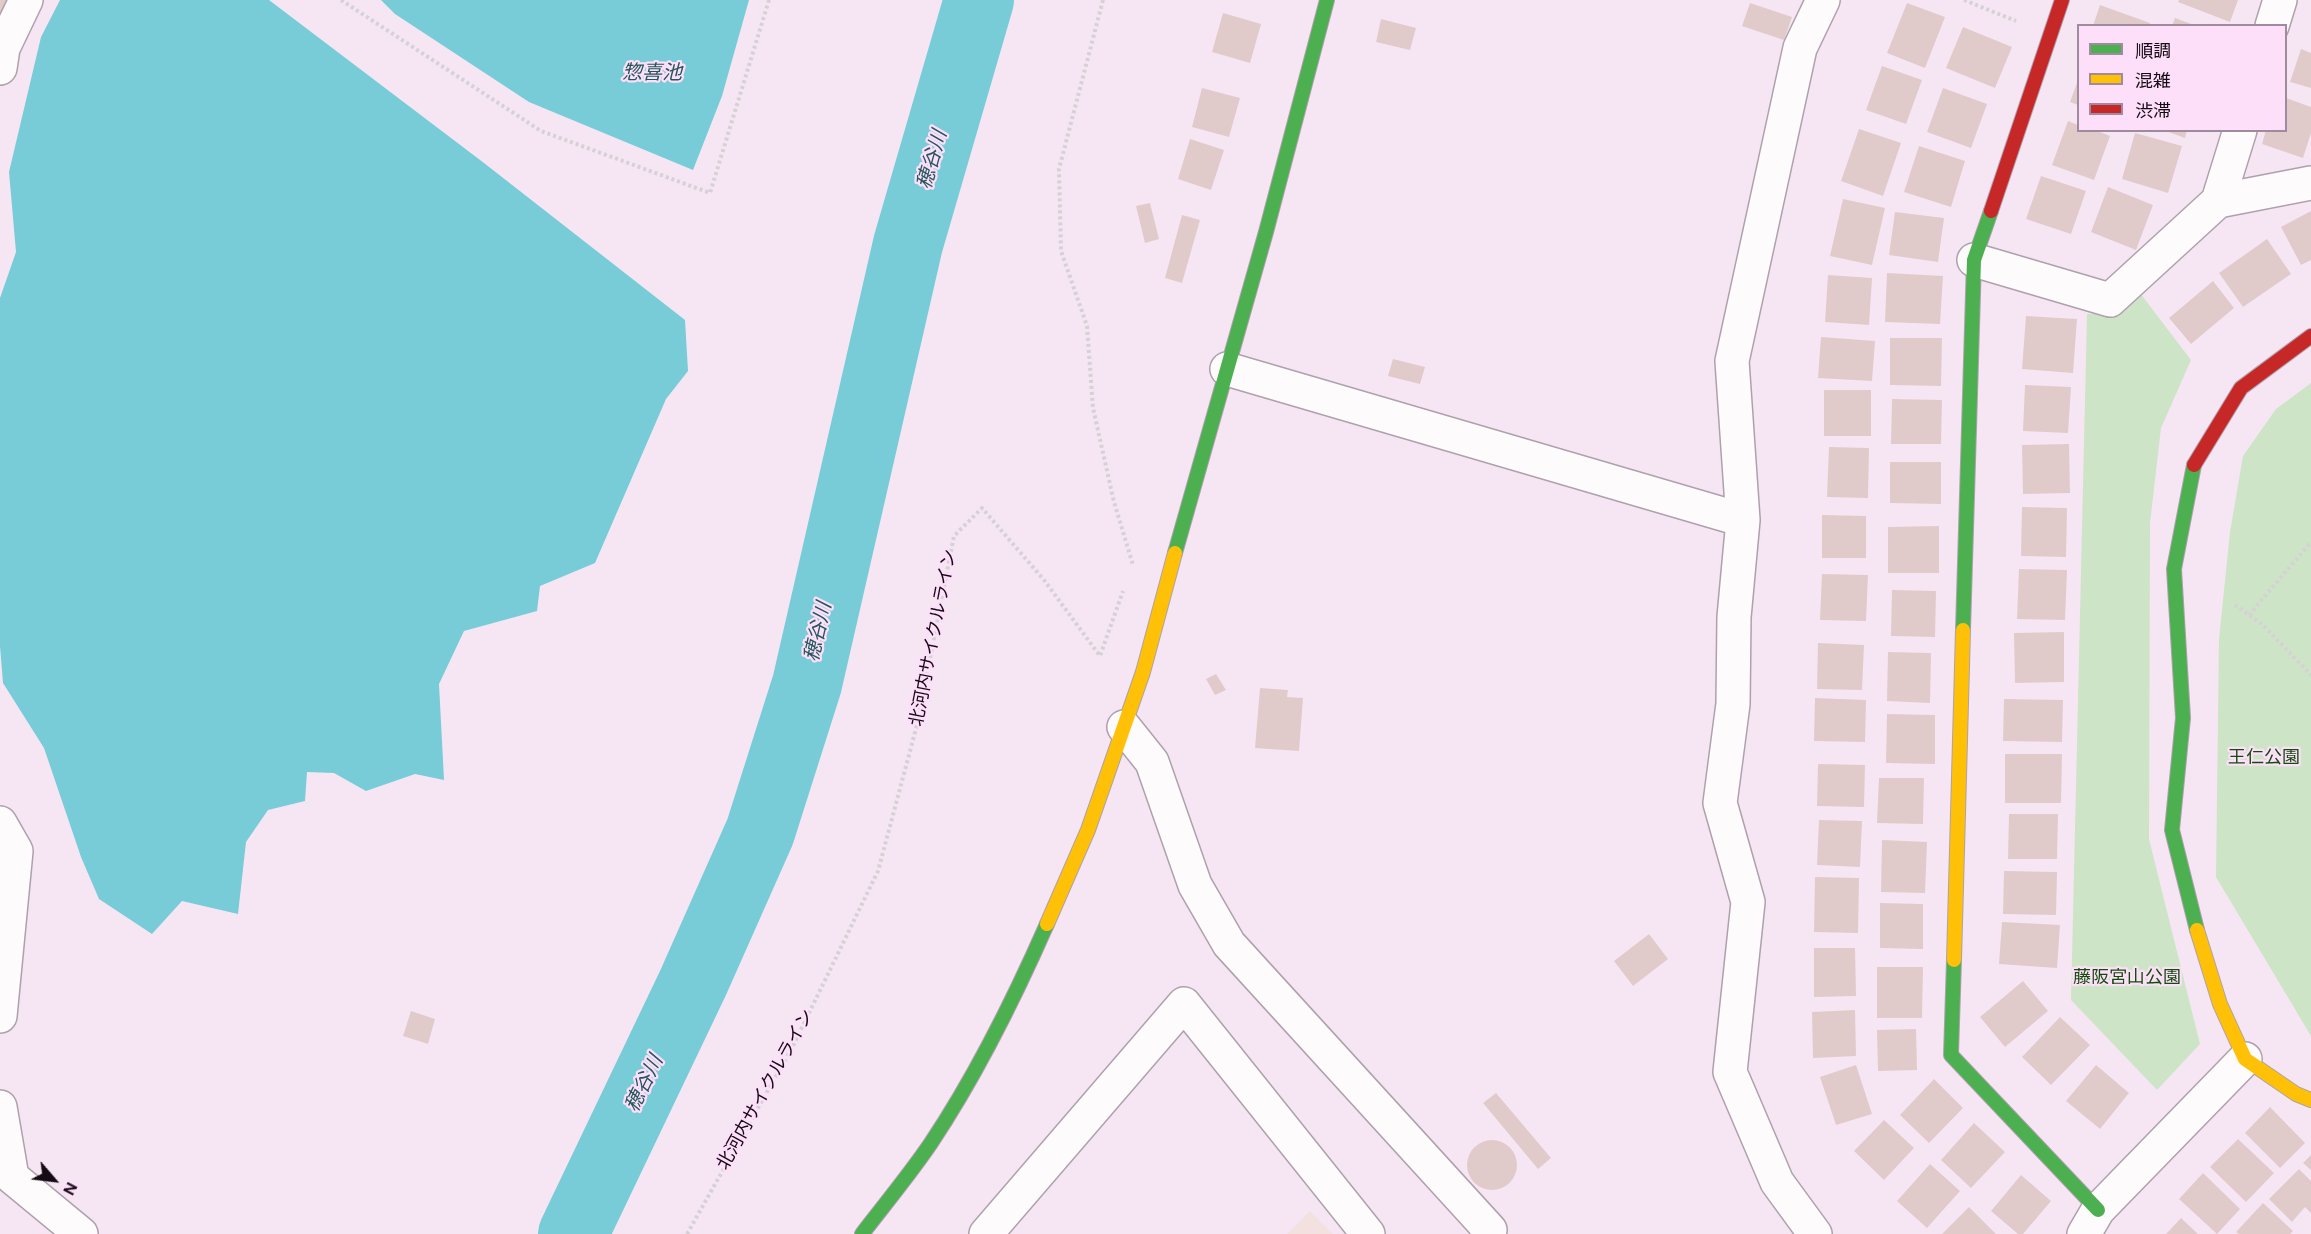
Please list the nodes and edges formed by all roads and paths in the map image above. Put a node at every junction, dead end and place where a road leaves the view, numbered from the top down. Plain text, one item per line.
1 (26, 0) edge
2 (341, 0) edge
3 (769, 0) edge
4 (1102, 0) edge
5 (1327, 0) edge
6 (1823, 0) edge
7 (1964, 0) edge
8 (2062, 0) edge
9 (2280, 0) edge
10 (2273, 24) edge
11 (2052, 35) junction
12 (0, 68) edge
13 (2239, 132) edge
14 (2311, 183) edge
15 (2218, 201) junction
16 (1974, 260) junction
17 (2311, 336) edge
18 (1227, 369) junction
19 (1743, 520) junction
20 (2311, 542) edge
21 (1129, 575) dead end
22 (1125, 585) dead end
23 (2235, 605) dead end
24 (2249, 615) junction
25 (2311, 675) edge
26 (1124, 727) junction
27 (0, 824) edge
28 (0, 1016) edge
29 (2246, 1059) junction
30 (2311, 1100) edge
31 (0, 1107) edge
32 (2091, 1222) edge
33 (81, 1234) edge
34 (687, 1234) edge
35 (862, 1234) edge
36 (986, 1234) edge
37 (1368, 1234) edge
38 (1487, 1234) edge
39 (1815, 1234) edge

1 - 12 street
2 - 3 path
4 - 21 path
5 - 18 street
6 - 19 street
7 - 11 path
8 - 11 street
9 - 10 street
11 - 16 street
13 - 15 street
14 - 15 street
15 - 16 street
16 - 32 street
17 - 29 street
18 - 19 street
18 - 26 street
19 - 39 street
20 - 24 path
22 - 34 path, 北河内サイクルライン
23 - 24 path
24 - 25 path
26 - 35 street
26 - 38 street
27 - 28 street
29 - 30 street
29 - 32 street
31 - 33 street
36 - 37 street

